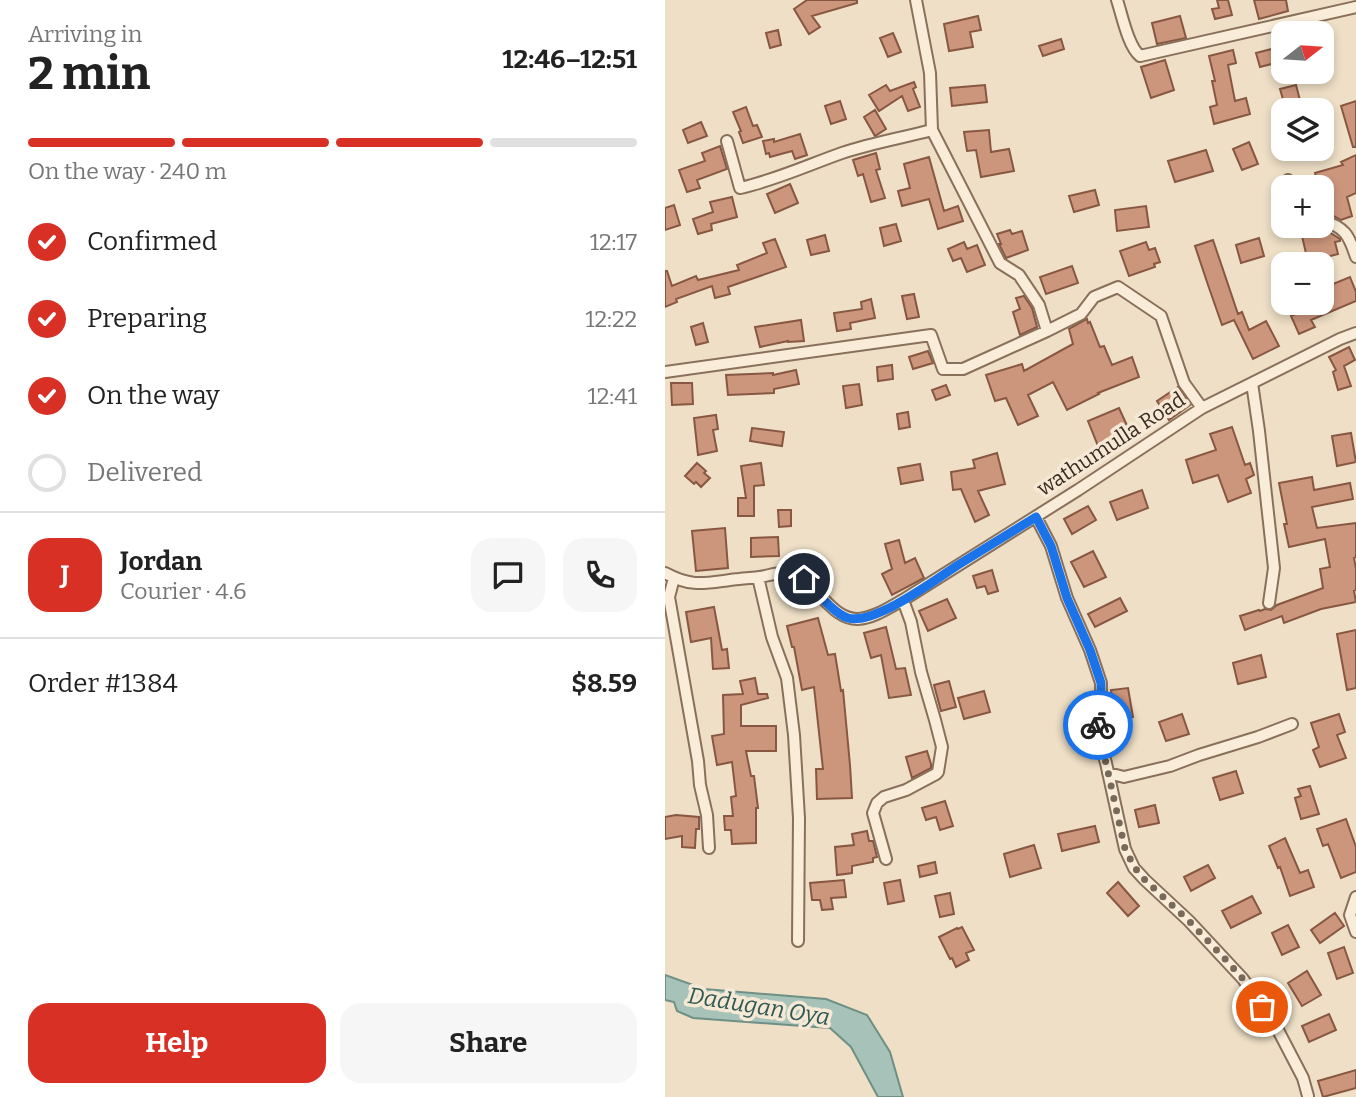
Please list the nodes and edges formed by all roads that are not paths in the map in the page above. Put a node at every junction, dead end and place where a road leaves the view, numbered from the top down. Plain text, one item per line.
1 (916, 0) edge
2 (1117, 0) edge
3 (1356, 6) edge
4 (932, 130) junction
5 (727, 141) dead end
6 (1334, 224) edge
7 (1356, 257) edge
8 (1047, 331) junction
9 (1356, 332) edge
10 (665, 372) edge
11 (1252, 383) junction
12 (1202, 408) junction
13 (1036, 517) junction
14 (669, 576) edge
15 (758, 578) junction
16 (903, 600) junction
17 (1269, 603) dead end
18 (1292, 724) dead end
19 (1108, 774) junction
20 (709, 848) dead end
21 (885, 859) dead end
22 (1356, 897) edge
23 (1356, 932) edge
24 (798, 941) dead end
25 (1308, 1096) edge

1 - 4 street
2 - 3 street
4 - 5 street
4 - 8 street
6 - 7 street
8 - 10 street
8 - 12 street
9 - 11 street, wathumulla Road
11 - 12 street, wathumulla Road
11 - 17 street
12 - 13 street, wathumulla Road
13 - 16 street, wathumulla Road
13 - 19 street
14 - 15 street, wathumulla Road
14 - 20 street
15 - 16 street, wathumulla Road
15 - 24 street
16 - 21 street
18 - 19 street
19 - 25 street
22 - 23 street

